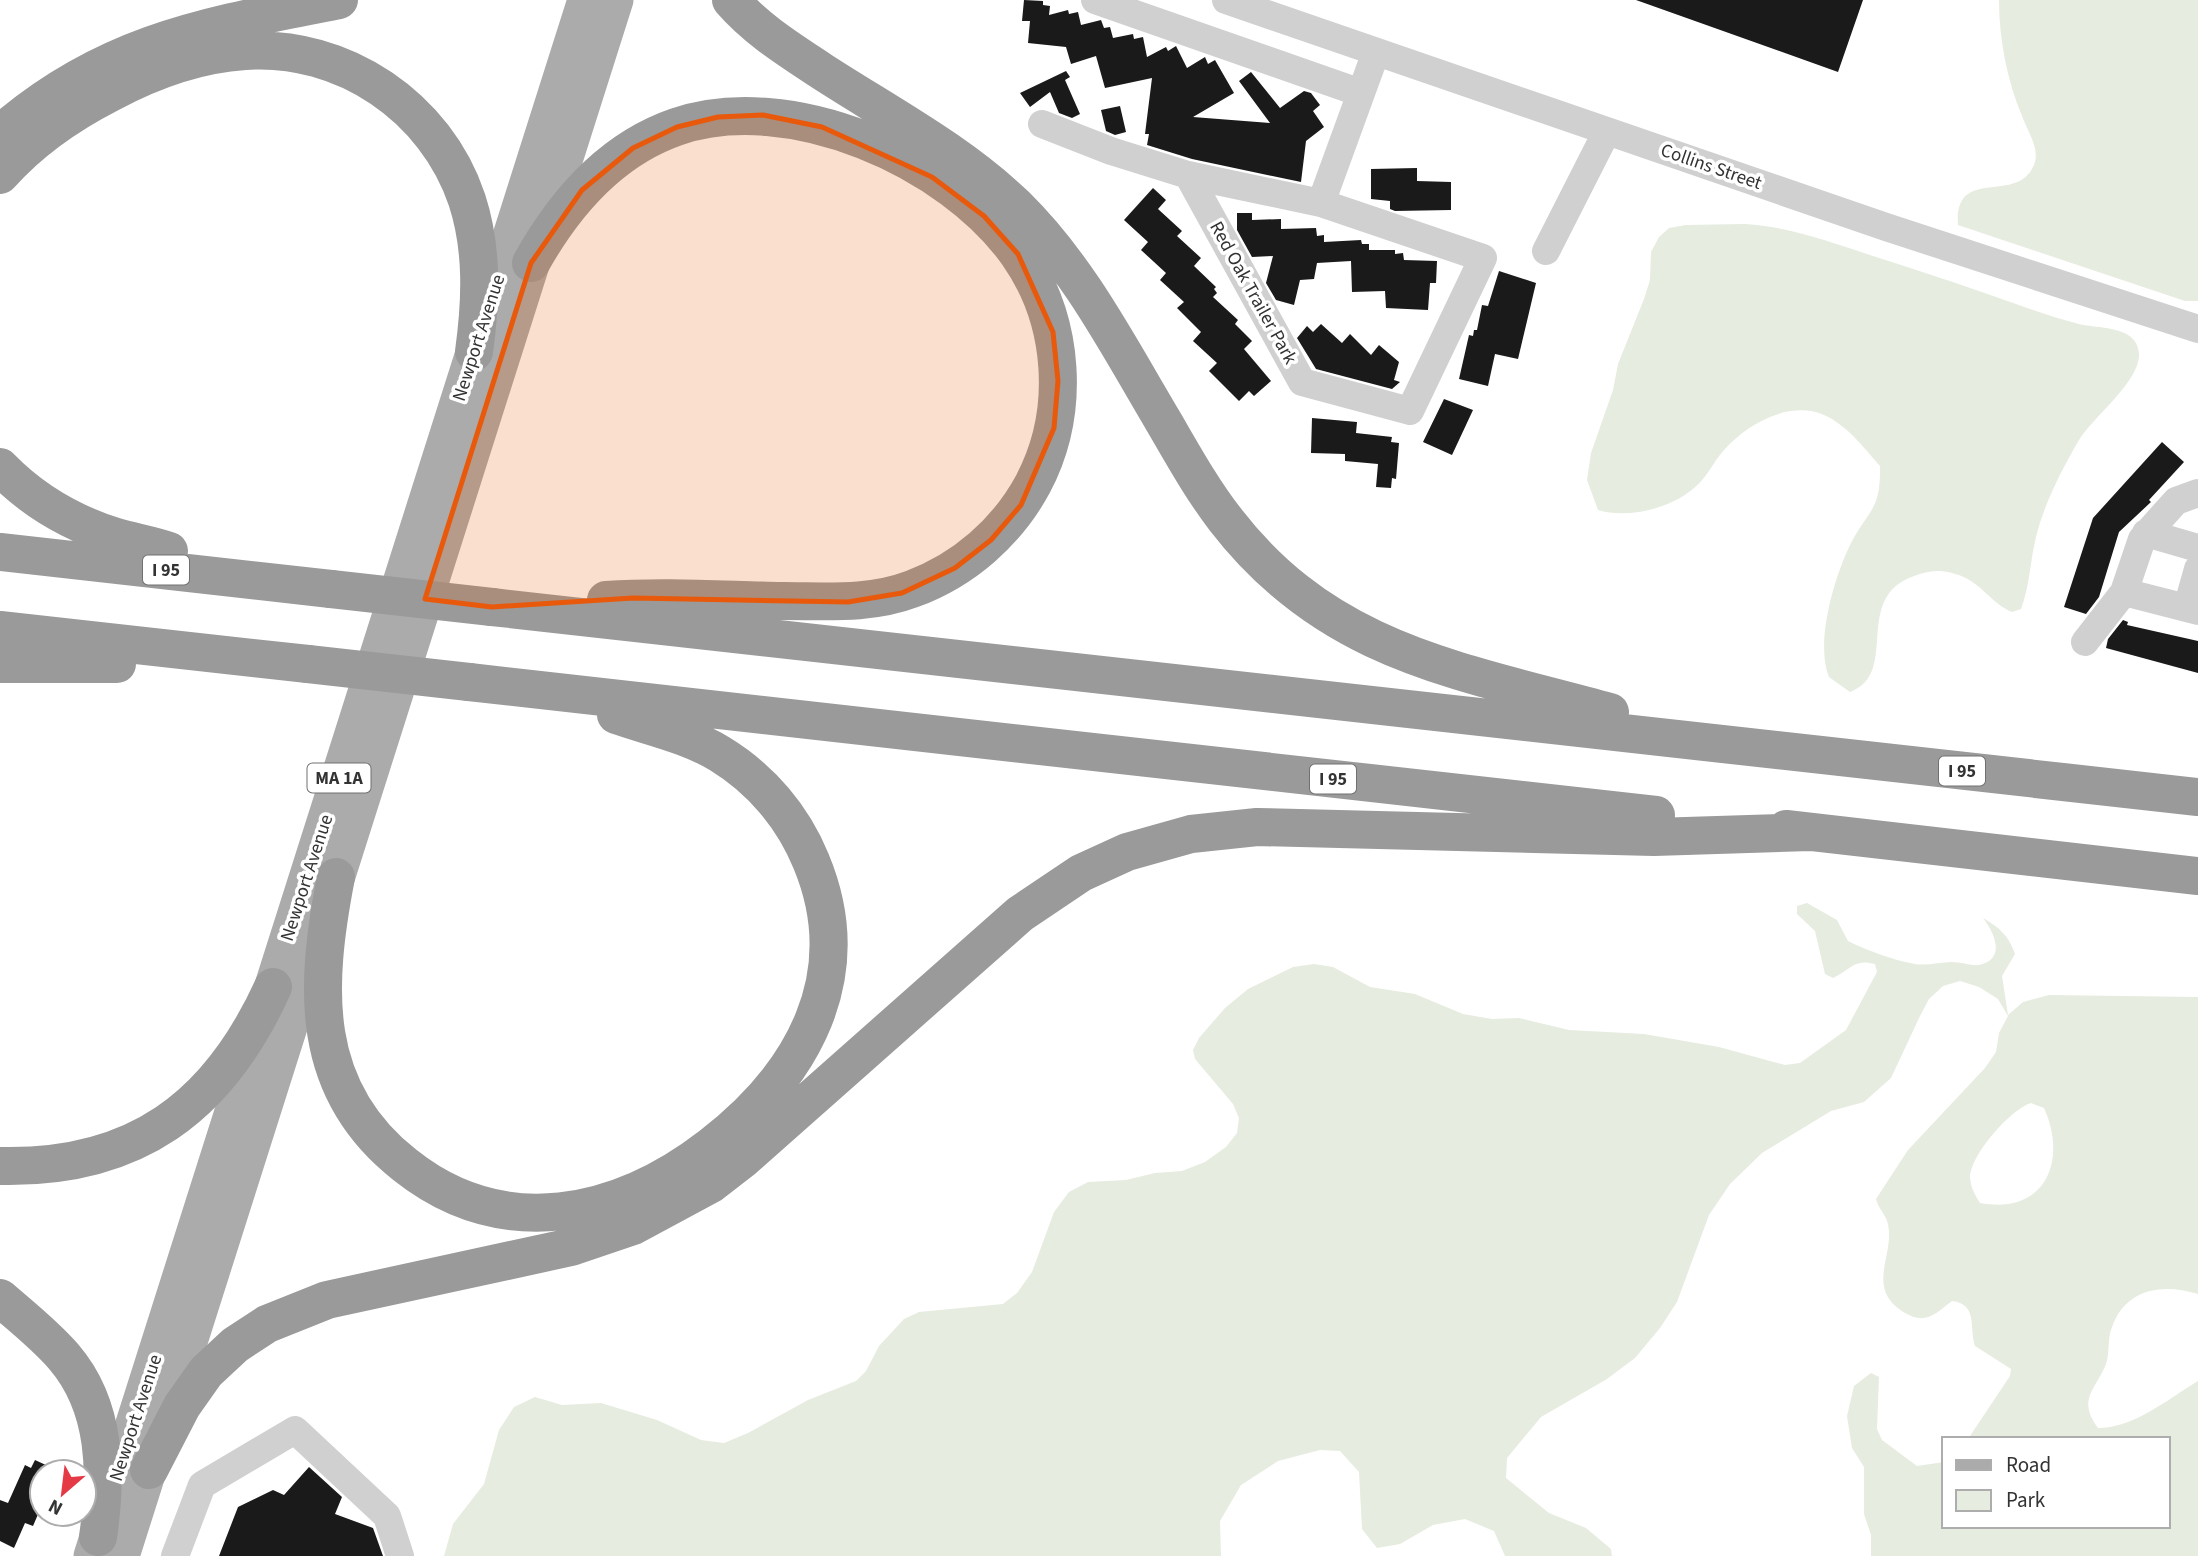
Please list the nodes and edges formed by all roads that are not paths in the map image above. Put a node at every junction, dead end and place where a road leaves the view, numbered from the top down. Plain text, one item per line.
1 (339, 0) edge
2 (586, 0) edge
3 (615, 0) edge
4 (731, 0) edge
5 (1096, 0) edge
6 (1226, 0) edge
7 (1376, 52) junction
8 (1361, 93) junction
9 (1042, 124) dead end
10 (1606, 131) junction
11 (0, 134) edge
12 (0, 176) edge
13 (1188, 176) junction
14 (1321, 203) junction
15 (1546, 251) dead end
16 (531, 263) junction
17 (2198, 329) edge
18 (474, 352) junction
19 (0, 467) edge
20 (2198, 493) edge
21 (2146, 533) junction
22 (2198, 548) edge
23 (0, 552) edge
24 (2198, 569) edge
25 (254, 580) junction
26 (2124, 592) junction
27 (492, 607) junction
28 (2193, 610) edge
29 (0, 630) edge
30 (2085, 642) dead end
31 (243, 657) junction
32 (0, 664) edge
33 (541, 691) junction
34 (1727, 745) junction
35 (2198, 797) edge
36 (1810, 832) junction
37 (2198, 876) edge
38 (337, 877) junction
39 (273, 988) junction
40 (0, 1166) edge
41 (0, 1298) edge
42 (149, 1471) junction
43 (104, 1550) edge
44 (175, 1556) edge
45 (400, 1556) edge

1 - 11 highway
2 - 18 main road, Newport Avenue / MA 1A
3 - 16 main road, Newport Avenue / MA 1A
4 - 34 highway
5 - 8 street
6 - 7 street, Collins Street
7 - 8 street
7 - 10 street, Collins Street
8 - 14 street
9 - 13 street, Red Oak Trailer Park
10 - 15 street
10 - 17 street, Collins Street
12 - 18 highway
13 - 14 street, Red Oak Trailer Park
13 - 14 street, Red Oak Trailer Park
16 - 27 highway
16 - 38 main road, Newport Avenue / MA 1A
18 - 39 main road, Newport Avenue / MA 1A
19 - 25 highway
20 - 21 street
21 - 22 street
21 - 26 street
23 - 25 highway, I 95
24 - 28 street
25 - 27 highway, I 95, bridge
26 - 28 street
26 - 30 street
27 - 34 highway, I 95
29 - 31 highway, I 95
31 - 32 highway
31 - 33 highway, I 95, bridge
33 - 36 highway, I 95
33 - 38 highway
34 - 35 highway, I 95
36 - 37 highway, I 95
36 - 42 highway
38 - 42 main road, Newport Avenue / MA 1A
39 - 40 highway
39 - 43 main road, Newport Avenue / MA 1A
41 - 43 highway
42 - 43 main road, Newport Avenue / MA 1A
44 - 45 street

